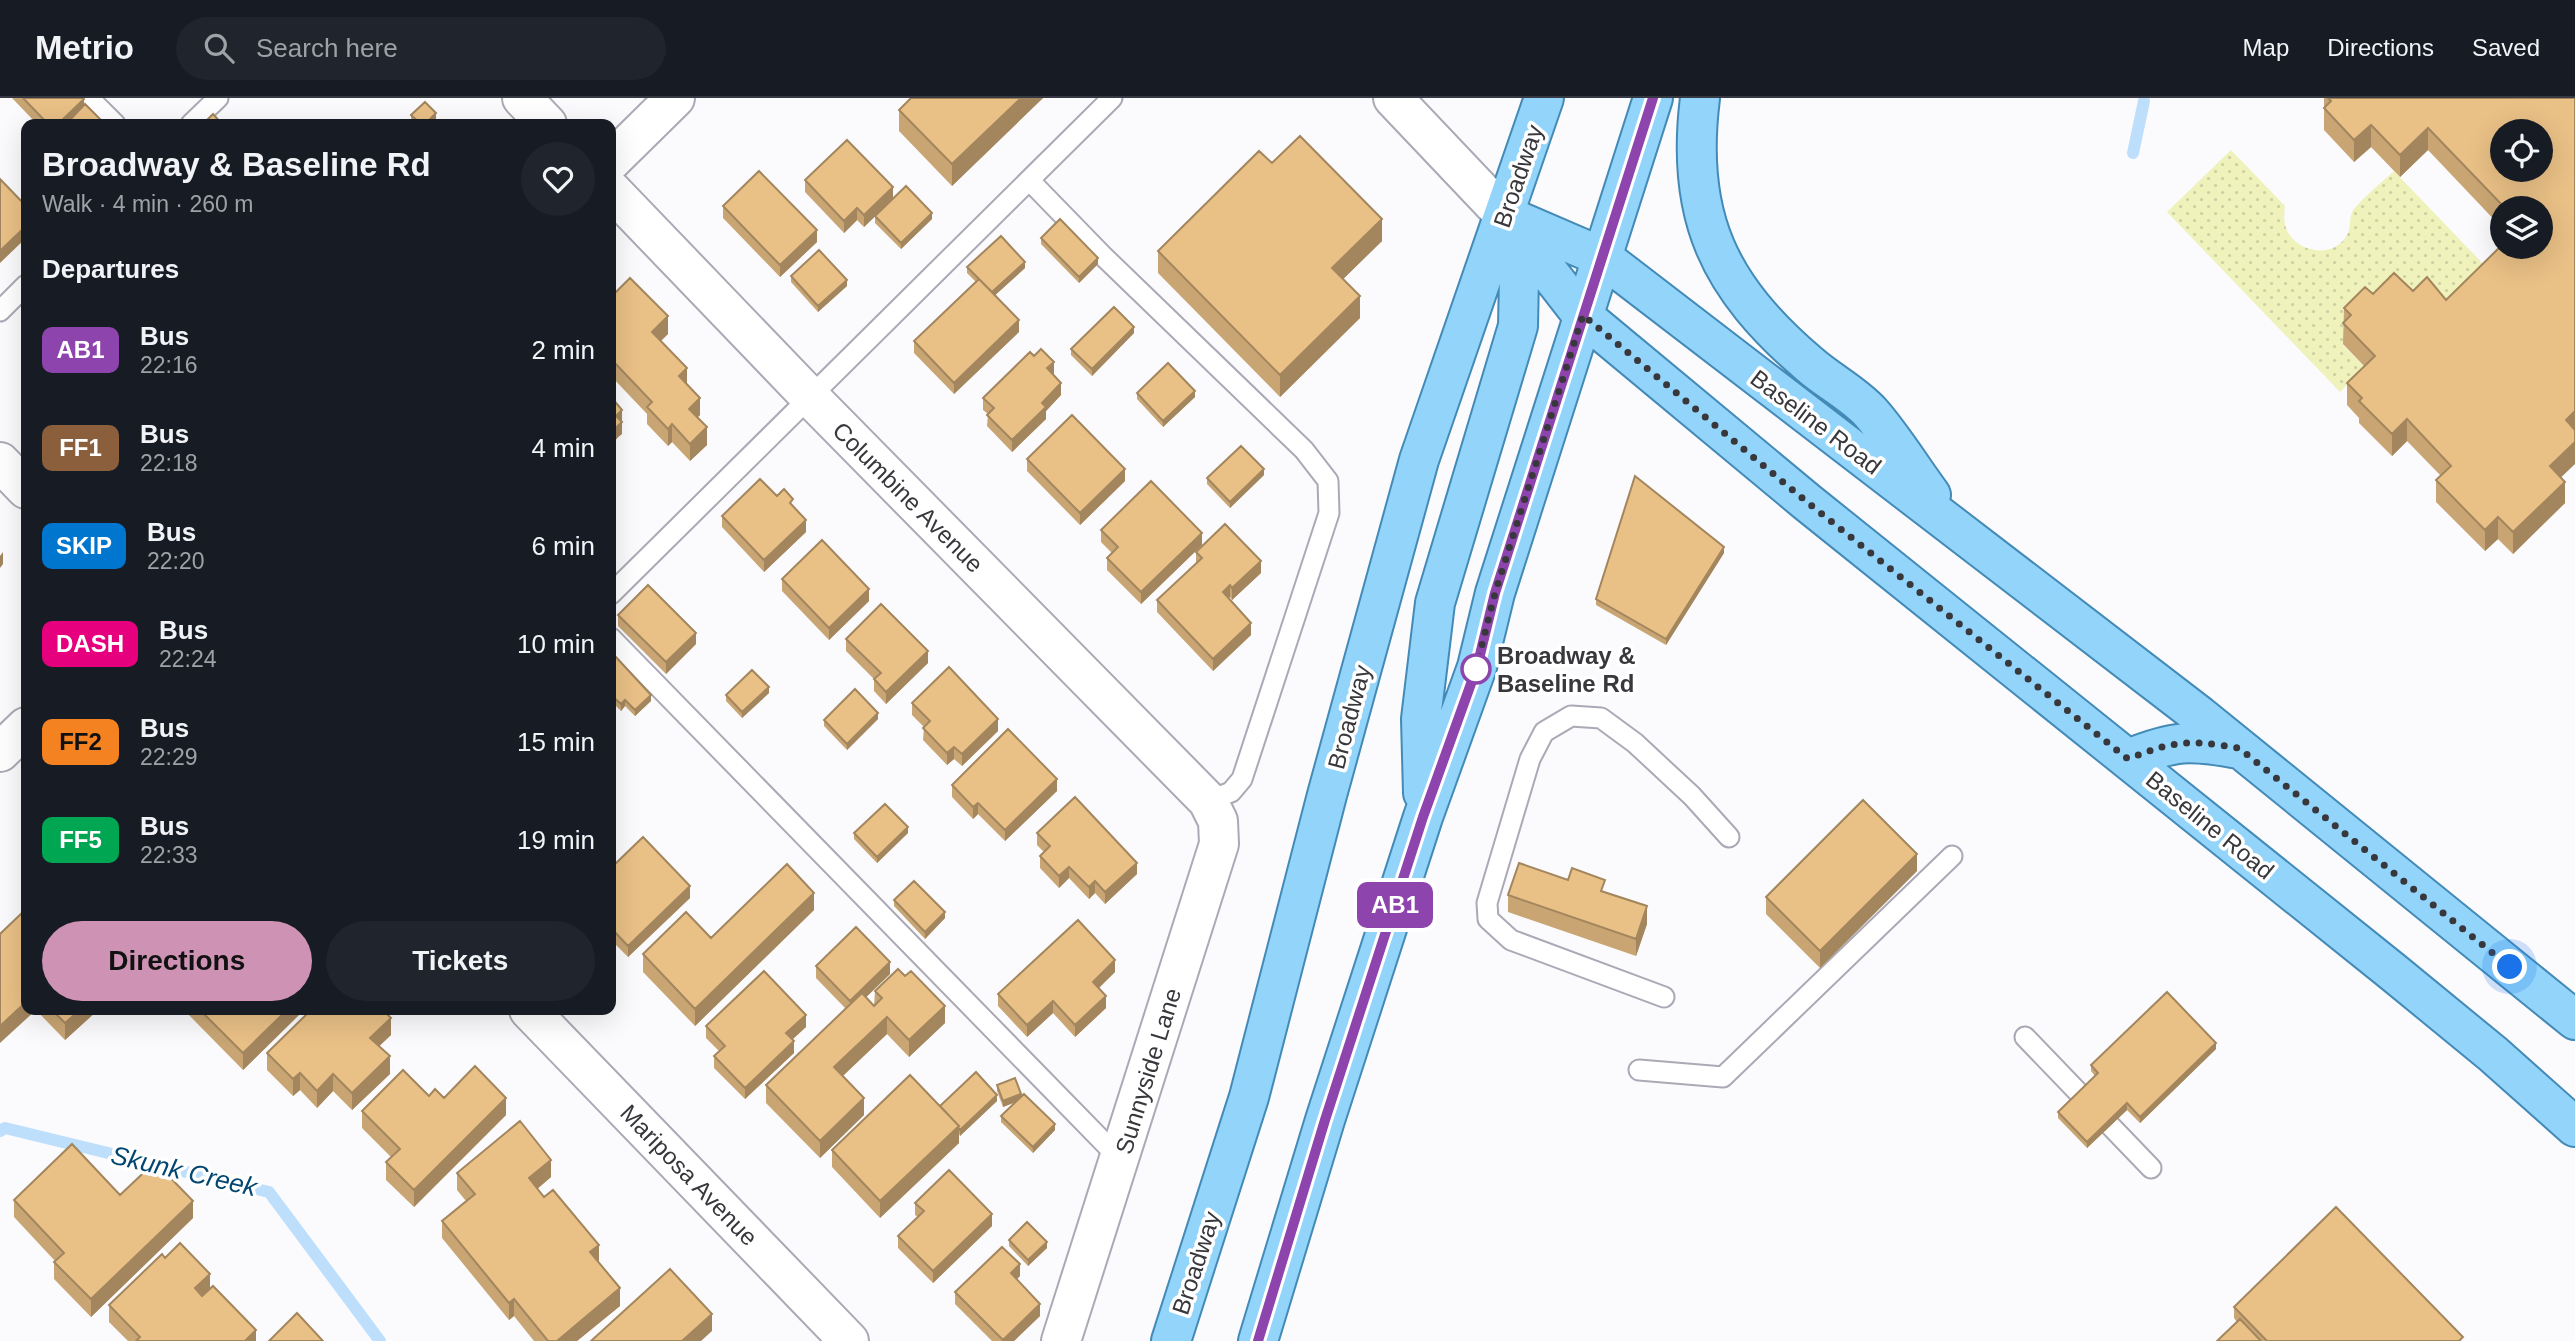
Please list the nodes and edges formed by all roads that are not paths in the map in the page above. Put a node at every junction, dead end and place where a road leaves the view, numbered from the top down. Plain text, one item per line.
1 (89, 98) edge
2 (218, 98) edge
3 (522, 98) edge
4 (675, 98) edge
5 (1112, 98) edge
6 (1393, 98) edge
7 (1545, 98) edge
8 (1653, 98) edge
9 (1700, 98) edge
10 (110, 119) edge
11 (196, 119) edge
12 (542, 119) edge
13 (616, 156) edge
14 (1029, 180) junction
15 (616, 195) edge
16 (1504, 215) junction
17 (1602, 257) junction
18 (21, 290) edge
19 (0, 311) edge
20 (1583, 315) junction
21 (809, 396) junction
22 (0, 462) edge
23 (21, 484) edge
24 (1955, 528) junction
25 (616, 589) edge
26 (616, 643) edge
27 (21, 732) edge
28 (2239, 748) junction
29 (0, 752) edge
30 (2128, 759) junction
31 (1208, 802) junction
32 (1423, 817) junction
33 (1729, 837) dead end
34 (1952, 856) dead end
35 (1664, 997) dead end
36 (534, 1015) edge
37 (2575, 1020) edge
38 (2025, 1037) dead end
39 (1639, 1070) dead end
40 (2575, 1127) edge
41 (1121, 1160) junction
42 (2151, 1168) dead end
43 (849, 1341) edge
44 (1061, 1341) edge
45 (1171, 1341) edge
46 (1258, 1341) edge

1 - 10 lane
2 - 11 lane
3 - 12 street
4 - 13 street
5 - 14 lane
6 - 16 street, Baseline Road
7 - 16 main road, Broadway
8 - 17 main road
9 - 24 main road
14 - 21 lane
14 - 31 lane
15 - 21 street, Columbine Avenue
16 - 17 main road, Baseline Road
16 - 20 main road, Baseline Road
16 - 32 main road
16 - 45 main road, Broadway
17 - 20 main road
17 - 24 main road, Baseline Road
18 - 19 lane
20 - 30 main road, Baseline Road
20 - 32 main road
21 - 25 lane
21 - 31 street, Columbine Avenue
22 - 23 street
24 - 28 main road, Baseline Road
26 - 41 lane
27 - 29 street
28 - 30 main road
28 - 37 main road, Baseline Road
30 - 40 main road, Baseline Road
31 - 41 street, Sunnyside Lane
32 - 46 main road
33 - 35 lane
34 - 39 lane
36 - 43 street, Mariposa Avenue
38 - 42 lane
41 - 44 street, Sunnyside Lane

